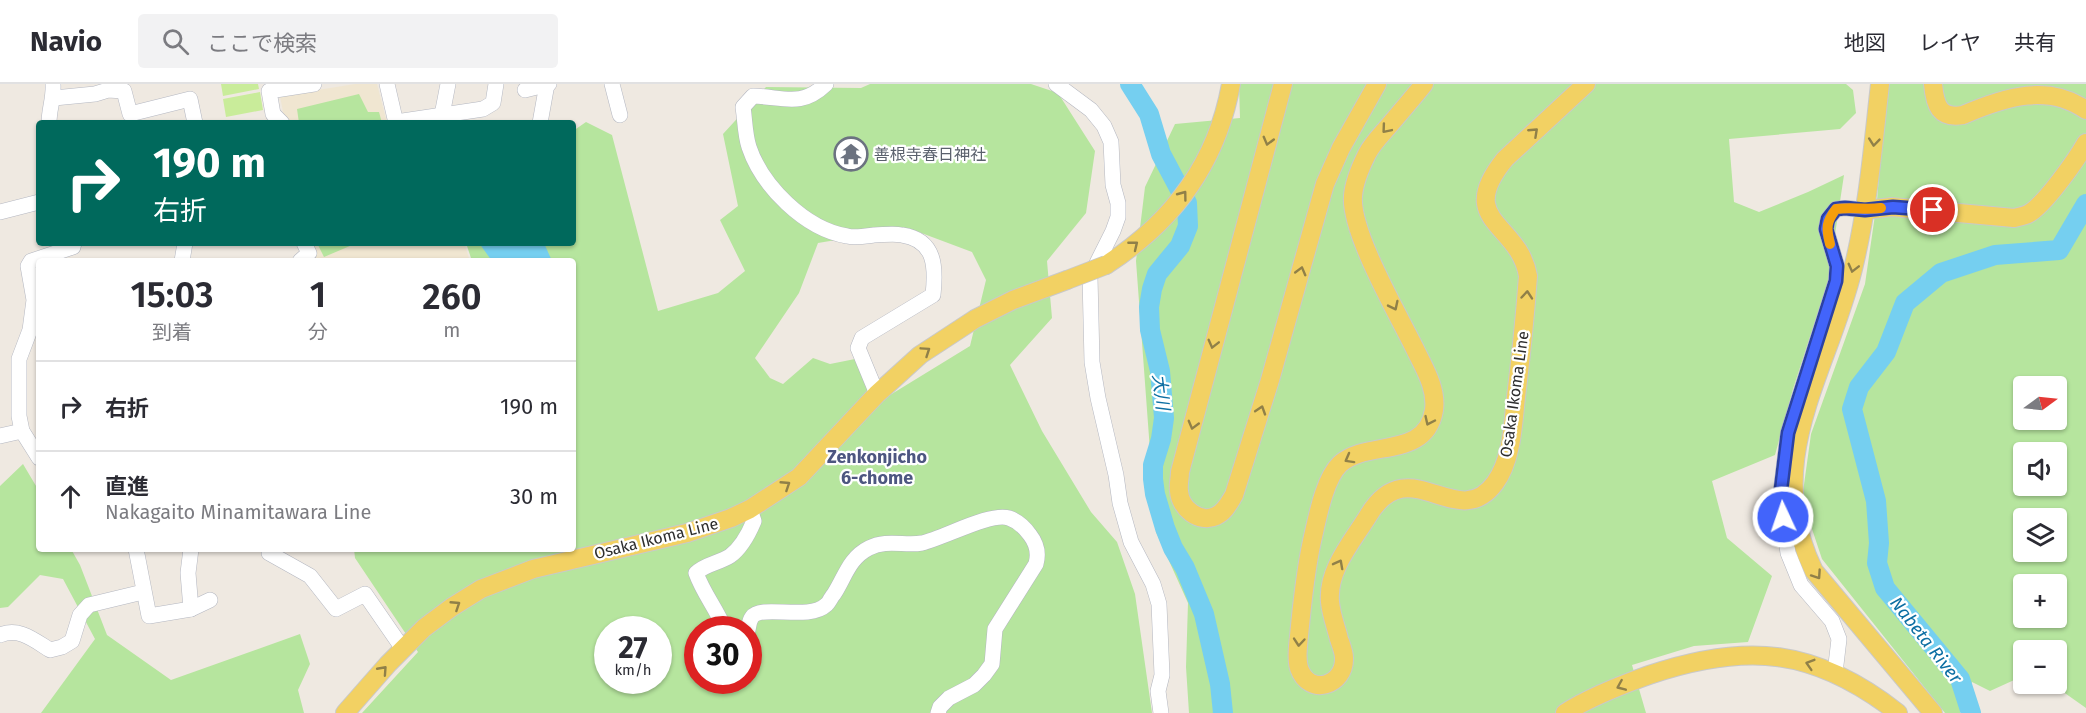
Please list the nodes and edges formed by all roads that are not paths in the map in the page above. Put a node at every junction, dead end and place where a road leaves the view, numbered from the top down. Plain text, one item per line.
1 (314, 84) edge
2 (387, 84) edge
3 (448, 84) edge
4 (496, 84) edge
5 (548, 84) edge
6 (612, 84) edge
7 (826, 84) edge
8 (1056, 84) edge
9 (1230, 84) edge
10 (1282, 84) edge
11 (1377, 84) edge
12 (1424, 84) edge
13 (1880, 84) edge
14 (1933, 84) edge
15 (1584, 86) edge
16 (525, 90) dead end
17 (53, 91) edge
18 (2086, 110) edge
19 (442, 115) junction
20 (620, 115) dead end
21 (49, 120) edge
22 (194, 120) edge
23 (274, 120) edge
24 (396, 120) edge
25 (409, 120) edge
26 (541, 120) edge
27 (2086, 143) edge
28 (36, 203) edge
29 (1865, 210) junction
30 (0, 212) edge
31 (73, 246) edge
32 (306, 246) edge
33 (40, 258) edge
34 (303, 258) edge
35 (36, 259) edge
36 (877, 394) junction
37 (22, 431) junction
38 (0, 436) edge
39 (36, 453) edge
40 (750, 508) junction
41 (136, 552) edge
42 (191, 552) edge
43 (269, 552) edge
44 (143, 592) junction
45 (210, 600) dead end
46 (191, 609) junction
47 (719, 616) edge
48 (753, 616) edge
49 (0, 635) edge
50 (406, 645) junction
51 (1835, 673) junction
52 (351, 706) edge
53 (938, 713) edge
54 (1161, 713) edge
55 (1565, 713) edge
56 (1898, 713) edge
57 (1933, 713) edge

1 - 23 street
2 - 24 street
3 - 19 street
4 - 19 street
5 - 16 street
5 - 26 street
6 - 20 street
7 - 36 street
8 - 54 street
36 -> 9 main road, Osaka Ikoma Line, bridge
10 -> 11 main road
12 -> 15 main road, Osaka Ikoma Line
13 -> 29 main road
14 - 18 main road
17 - 21 street
17 - 22 street
19 - 25 street
27 - 29 main road
28 - 30 street
29 - 51 street
29 -> 57 main road
31 - 33 street
32 - 34 street
35 - 37 street
40 -> 36 main road, Osaka Ikoma Line
37 - 38 street
37 - 39 street
40 - 47 street
50 -> 40 main road, Osaka Ikoma Line
41 - 44 street
42 - 46 street
43 - 50 street
44 - 46 street
44 - 49 street
45 - 46 street
48 - 53 street
52 -> 50 main road, Osaka Ikoma Line
51 -> 55 main road
51 - 56 main road

